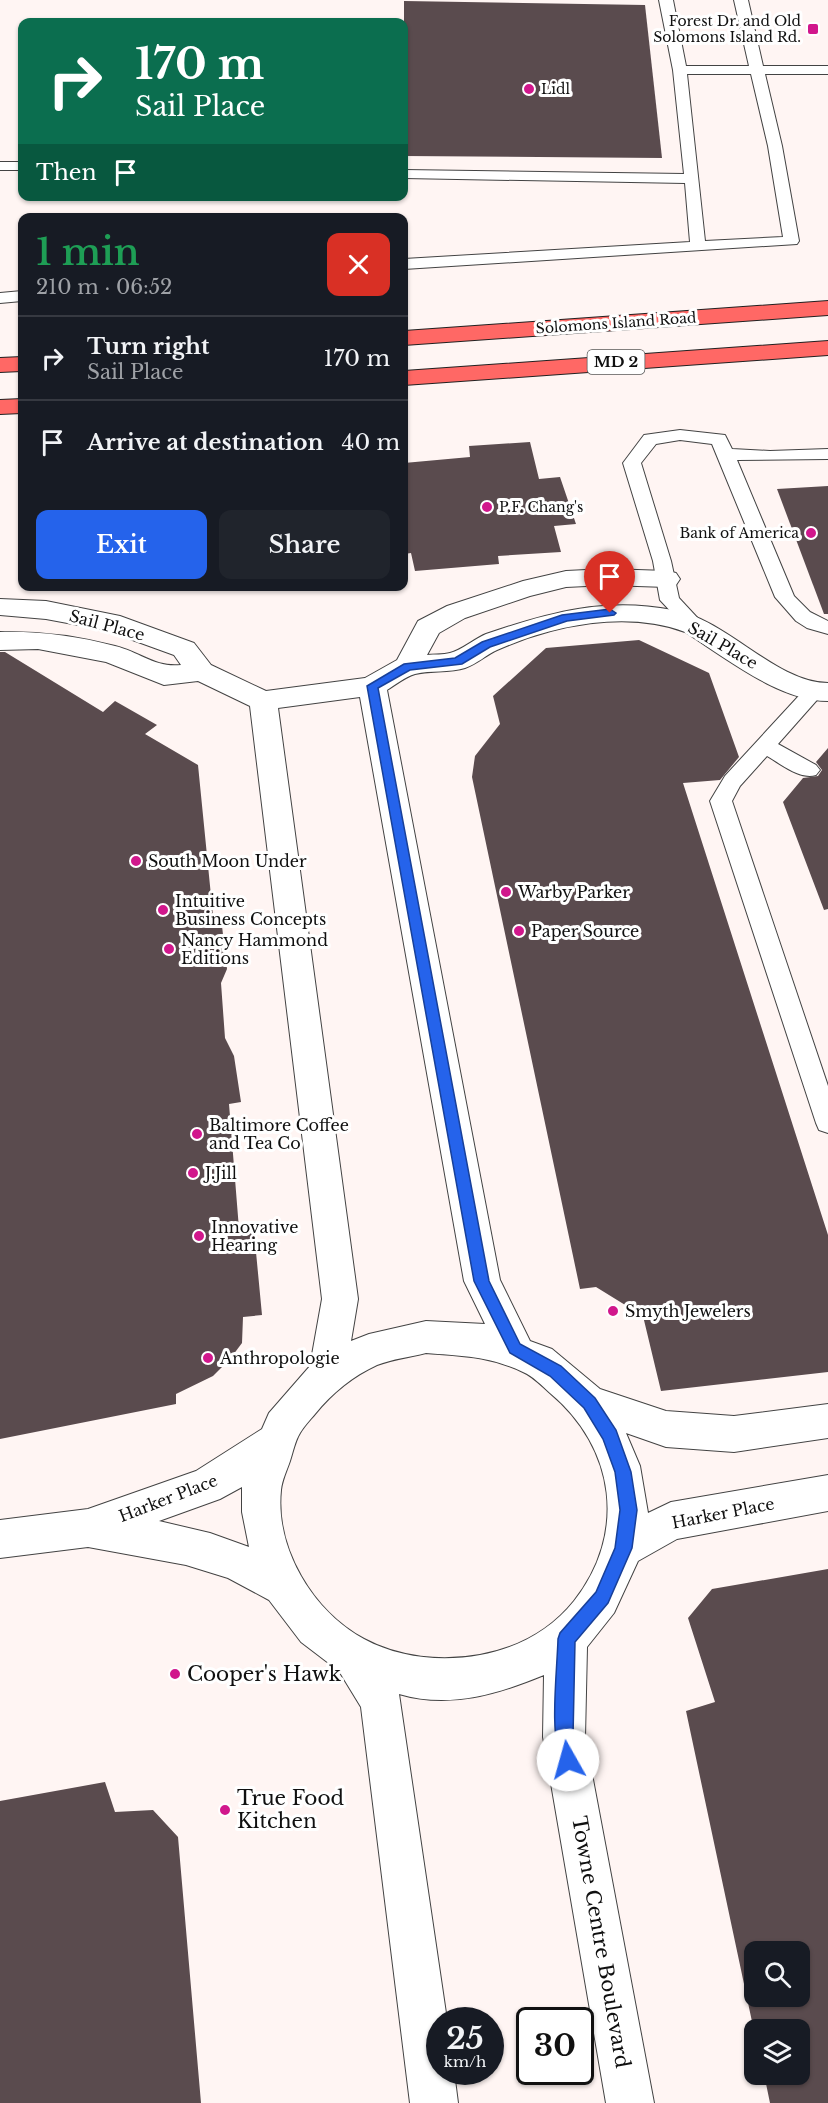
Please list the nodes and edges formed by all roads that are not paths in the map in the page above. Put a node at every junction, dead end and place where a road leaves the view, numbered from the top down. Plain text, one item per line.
1 (666, 0) edge
2 (741, 0) edge
3 (680, 70) junction
4 (758, 70) junction
5 (828, 70) edge
6 (0, 166) edge
7 (18, 166) edge
8 (408, 174) edge
9 (692, 179) junction
10 (698, 246) junction
11 (408, 264) edge
12 (18, 296) edge
13 (0, 298) edge
14 (828, 308) edge
15 (408, 338) edge
16 (828, 348) edge
17 (769, 353) junction
18 (18, 364) edge
19 (0, 365) edge
20 (828, 365) edge
21 (408, 378) edge
22 (18, 406) edge
23 (0, 407) edge
24 (727, 453) junction
25 (828, 454) edge
26 (667, 579) junction
27 (0, 607) edge
28 (695, 626) junction
29 (828, 628) edge
30 (0, 641) edge
31 (408, 666) junction
32 (201, 671) junction
33 (372, 686) junction
34 (821, 692) edge
35 (263, 701) junction
36 (765, 746) junction
37 (809, 770) dead end
38 (828, 1123) edge
39 (515, 1348) junction
40 (327, 1373) junction
41 (590, 1403) junction
42 (828, 1421) edge
43 (274, 1442) junction
44 (828, 1492) edge
45 (88, 1528) junction
46 (0, 1539) edge
47 (623, 1548) junction
48 (281, 1583) junction
49 (566, 1639) junction
50 (354, 1657) junction
51 (434, 2103) edge
52 (630, 2103) edge

1 - 3 lane
2 - 4 lane
3 - 4 lane
3 - 9 lane
4 - 5 lane
4 - 10 lane
6 - 7 lane
8 - 9 lane
9 - 10 lane
10 - 11 lane
12 - 13 lane
14 - 15 highway, Solomons Island Road / MD 2
16 - 17 highway, MD 2
17 - 20 highway
17 - 21 highway, MD 2
18 - 19 highway
22 - 23 highway
24 - 25 lane
24 - 26 lane
24 - 29 lane
26 - 28 lane
26 - 31 street
27 - 32 street, Sail Place
28 - 31 street, Sail Place
28 - 34 street, Sail Place
30 - 32 street, Sail Place
31 - 33 street, Sail Place
32 - 35 street, Sail Place
33 - 35 street, Sail Place
33 - 39 street
34 - 36 lane
35 - 40 street
36 - 37 lane
36 - 38 lane
39 - 40 street
39 - 41 street
40 - 43 street
41 - 42 street
41 - 47 street
43 - 45 street, Harker Place
43 - 48 street
44 - 47 street, Harker Place
45 - 46 street, Harker Place
45 - 48 street, Harker Place
47 - 49 street
48 - 50 street
49 - 50 street
49 - 52 street, Towne Centre Boulevard
50 - 51 street

